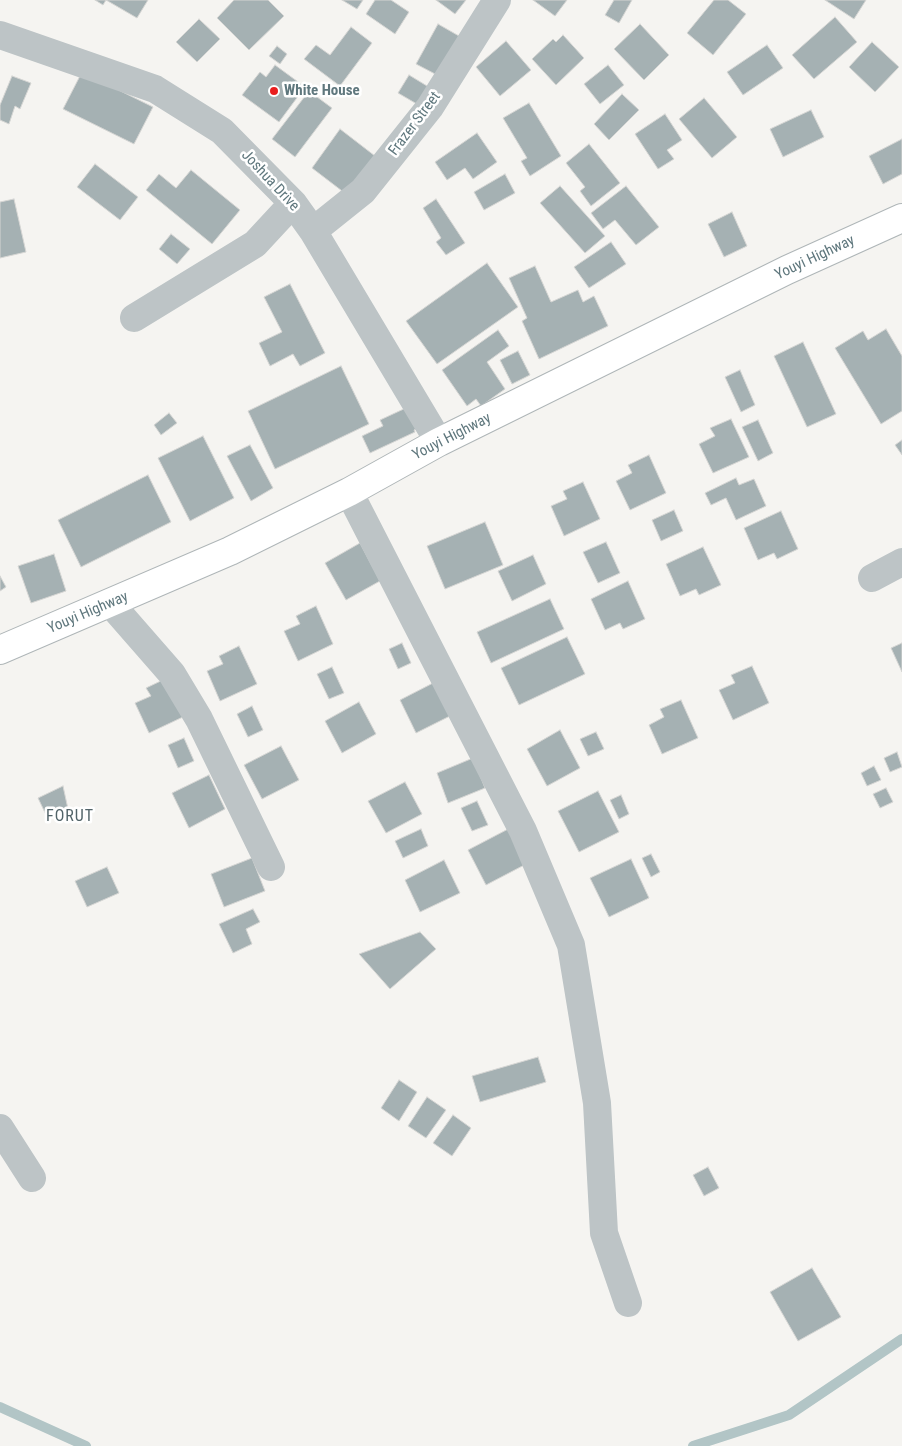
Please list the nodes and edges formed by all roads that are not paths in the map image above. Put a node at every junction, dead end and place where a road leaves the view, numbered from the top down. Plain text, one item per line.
1 (497, 0) edge
2 (0, 35) edge
3 (293, 203) junction
4 (902, 218) edge
5 (313, 230) junction
6 (134, 318) dead end
7 (439, 442) junction
8 (349, 492) junction
9 (902, 562) edge
10 (872, 578) dead end
11 (110, 603) junction
12 (0, 650) edge
13 (271, 867) dead end
14 (0, 1128) edge
15 (32, 1178) dead end
16 (628, 1303) dead end

1 - 5 street, Frazer Street
2 - 3 street, Joshua Drive
3 - 5 street, Joshua Drive
3 - 6 street
4 - 7 main road, Youyi Highway
5 - 7 street, Joshua Drive
7 - 8 main road, Youyi Highway
8 - 11 main road, Youyi Highway
8 - 16 street
9 - 10 street
11 - 12 main road, Youyi Highway
11 - 13 street
14 - 15 street

